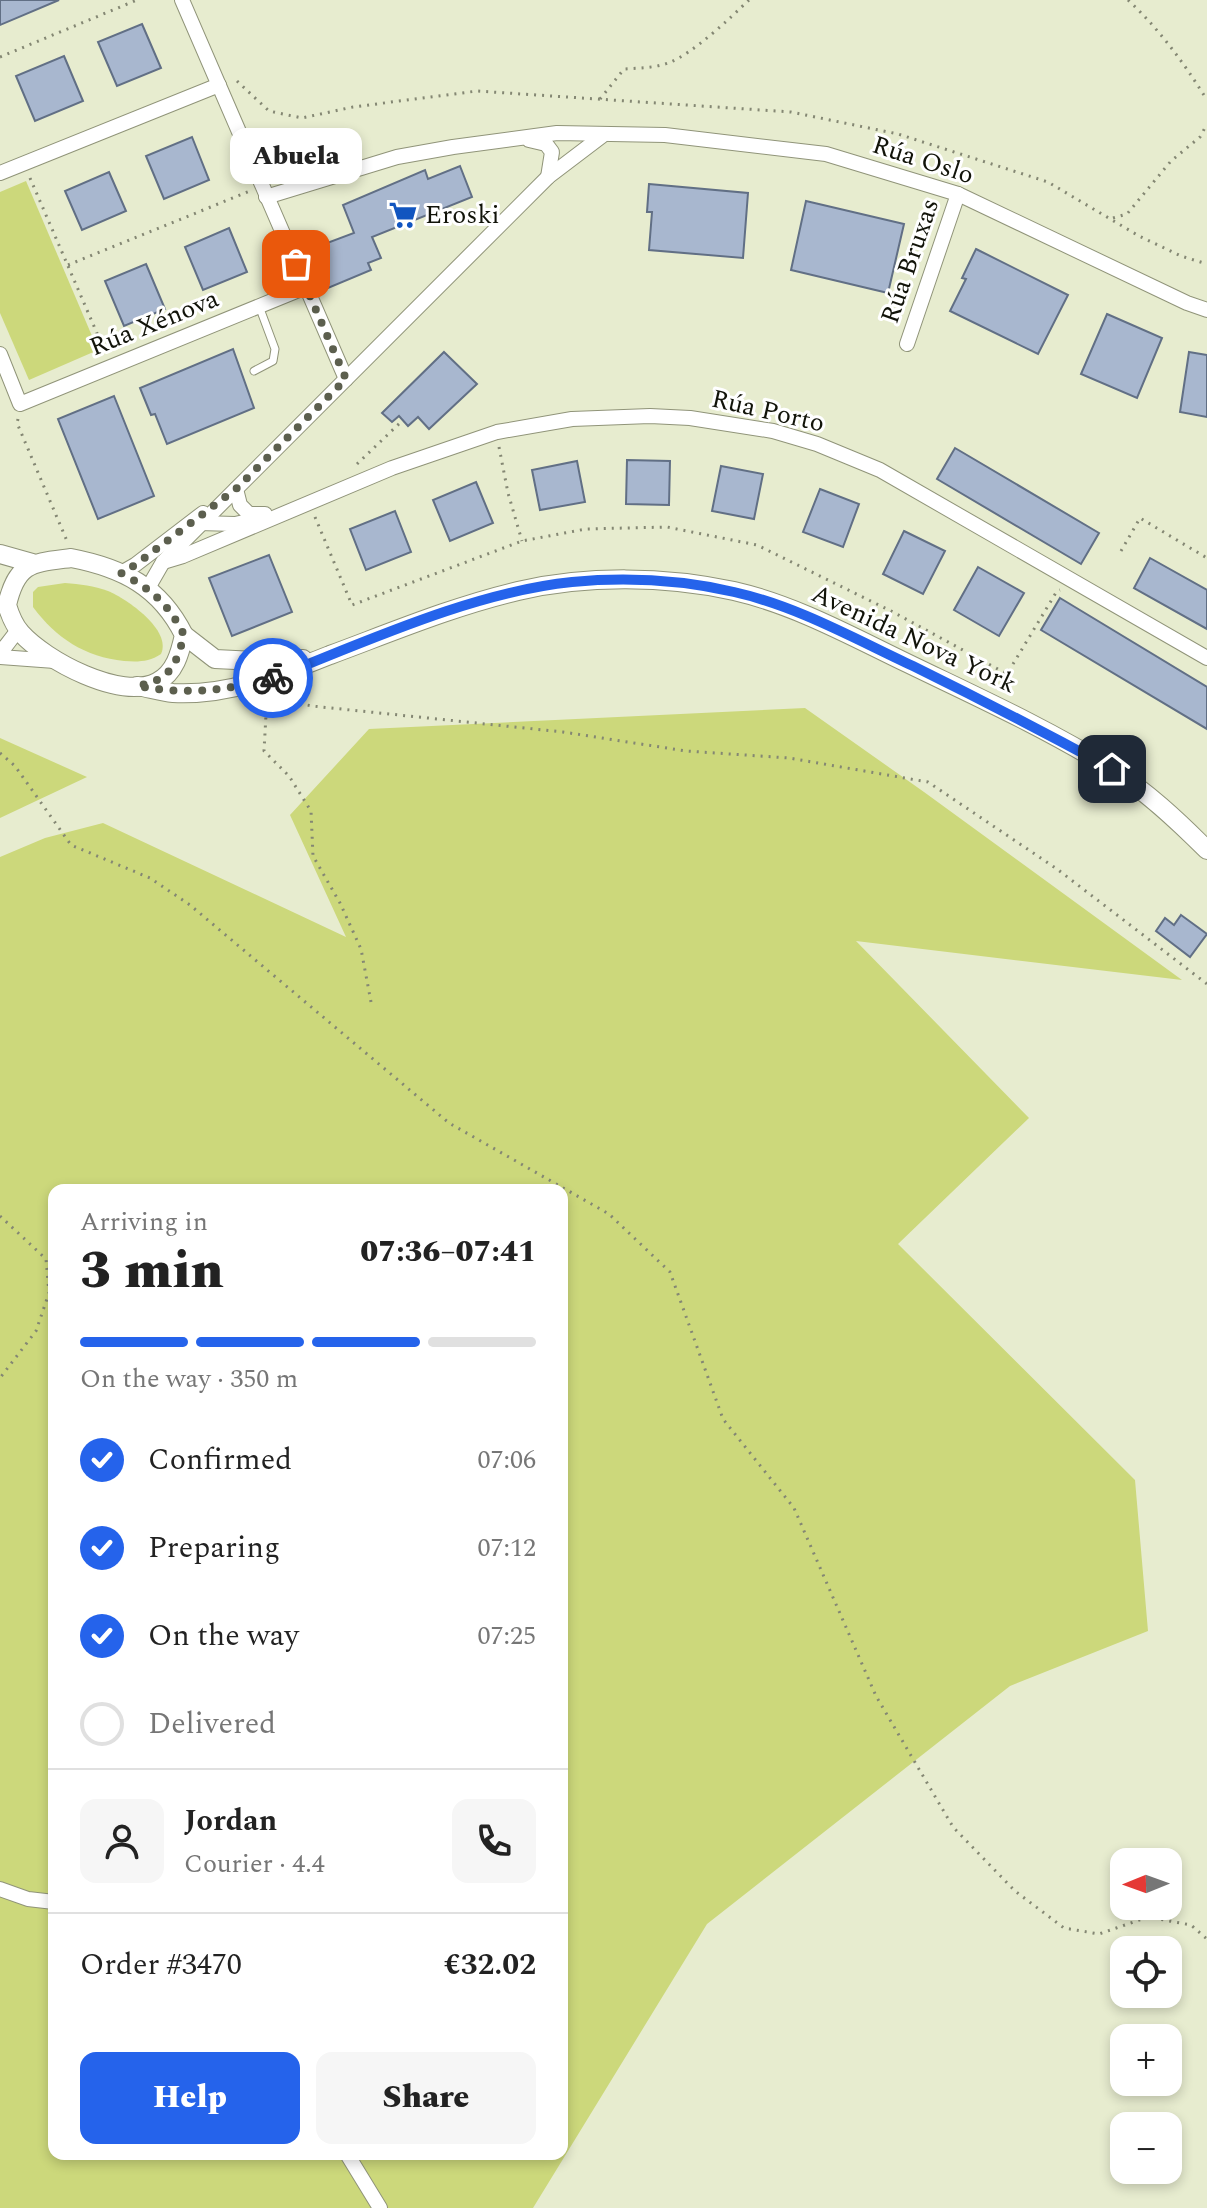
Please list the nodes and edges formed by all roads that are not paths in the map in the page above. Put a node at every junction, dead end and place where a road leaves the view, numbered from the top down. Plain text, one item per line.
1 (182, 0) edge
2 (219, 85) junction
3 (602, 136) junction
4 (513, 139) junction
5 (0, 173) edge
6 (548, 177) junction
7 (264, 191) junction
8 (958, 194) junction
9 (306, 287) junction
10 (259, 306) junction
11 (1207, 310) edge
12 (907, 344) dead end
13 (0, 354) edge
14 (254, 371) dead end
15 (346, 379) junction
16 (236, 489) junction
17 (281, 515) junction
18 (204, 522) junction
19 (185, 525) junction
20 (0, 554) edge
21 (163, 562) junction
22 (32, 563) junction
23 (121, 573) junction
24 (148, 588) junction
25 (10, 618) edge
26 (184, 635) junction
27 (0, 649) edge
28 (330, 656) junction
29 (0, 657) edge
30 (1207, 658) edge
31 (57, 661) junction
32 (137, 686) junction
33 (1207, 850) edge
34 (0, 1889) edge
35 (48, 1901) edge
36 (351, 2160) edge
37 (380, 2208) edge

1 - 2 street
2 - 5 street
2 - 7 street
3 - 4 street, Rúa Oslo
3 - 6 street
3 - 8 street, Rúa Oslo
4 - 6 street
4 - 7 street, Rúa Oslo
6 - 15 street
7 - 9 street
8 - 11 street, Rúa Oslo
8 - 12 street, Rúa Bruxas
9 - 10 street, Rúa Xénova
9 - 15 street
10 - 13 street, Rúa Xénova
10 - 14 lane
15 - 16 street
16 - 17 street
16 - 18 street
16 - 19 street
17 - 18 street, Rúa Porto
17 - 21 street, Rúa Porto
17 - 30 street, Rúa Porto
18 - 19 street, Rúa Porto
18 - 21 street
19 - 23 street
20 - 22 street
21 - 24 street
22 - 23 street
22 - 25 street
23 - 24 street
24 - 26 street
25 - 27 street
25 - 31 street
26 - 28 street, Avenida Nova York
26 - 32 street
28 - 32 street, Avenida Nova York
28 - 33 street, Avenida Nova York
29 - 31 street
31 - 32 street
34 - 35 street
36 - 37 street

